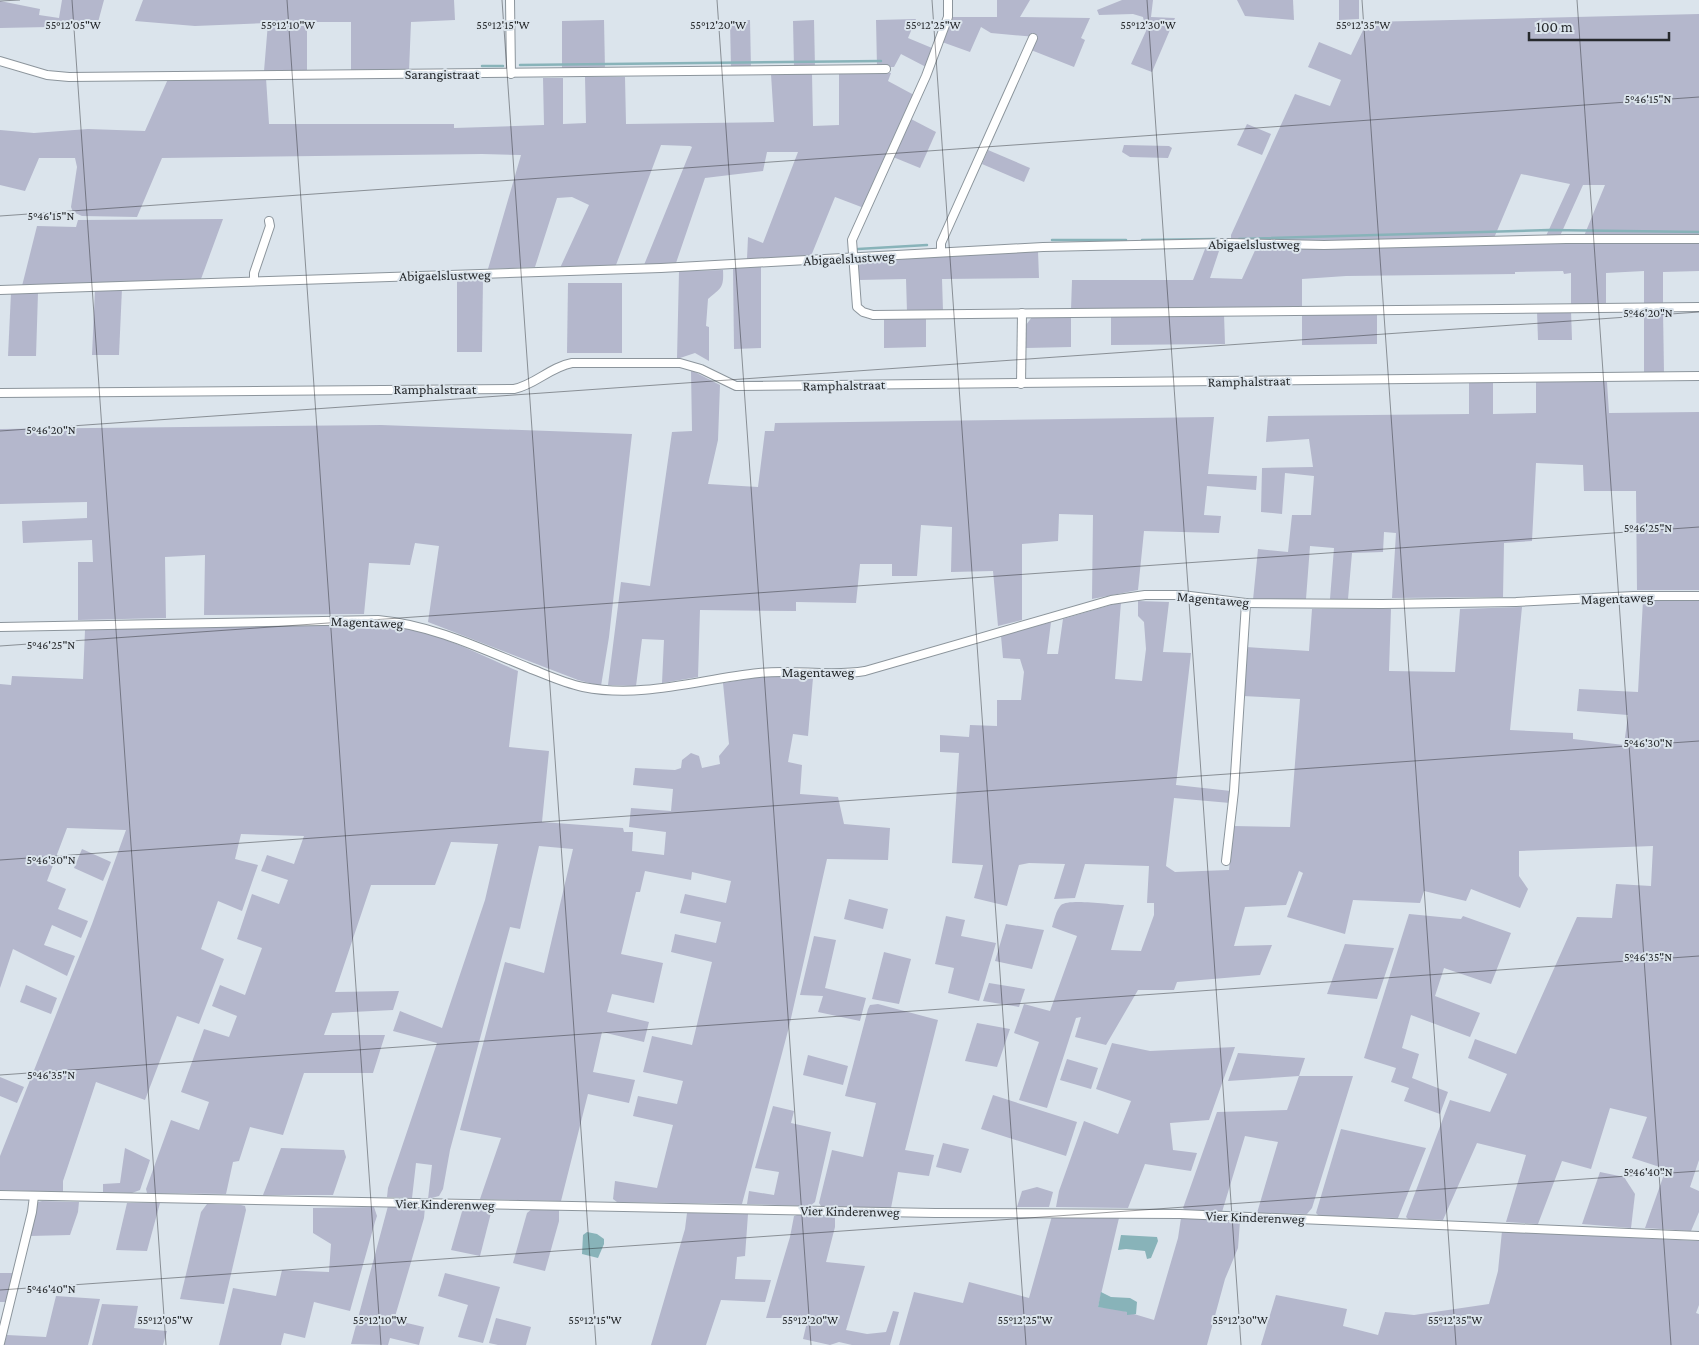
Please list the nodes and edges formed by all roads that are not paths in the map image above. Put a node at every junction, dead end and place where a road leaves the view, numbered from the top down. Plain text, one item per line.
1 (510, 0) edge
2 (948, 0) edge
3 (1033, 38) dead end
4 (0, 61) edge
5 (886, 69) dead end
6 (511, 74) junction
7 (270, 220) dead end
8 (1699, 239) edge
9 (941, 252) junction
10 (853, 258) junction
11 (254, 280) junction
12 (0, 290) edge
13 (1699, 307) edge
14 (1022, 313) junction
15 (1699, 376) edge
16 (1021, 384) junction
17 (0, 392) edge
18 (1699, 596) edge
19 (1246, 603) junction
20 (0, 627) edge
21 (1226, 861) dead end
22 (0, 1195) edge
23 (34, 1196) junction
24 (1699, 1236) edge
25 (0, 1343) edge

1 - 6 street
2 - 10 street
3 - 9 street
4 - 6 street, Sarangistraat
5 - 6 street, Sarangistraat
7 - 11 street
8 - 9 street, Abigaelslustweg
9 - 10 street, Abigaelslustweg
10 - 11 street, Abigaelslustweg
10 - 14 street
11 - 12 street, Abigaelslustweg
13 - 14 street
14 - 16 street
15 - 16 street, Ramphalstraat
16 - 17 street, Ramphalstraat
18 - 19 street, Magentaweg
19 - 20 street, Magentaweg
19 - 21 street
22 - 23 street, Vier Kinderenweg
23 - 24 street, Vier Kinderenweg
23 - 25 street

